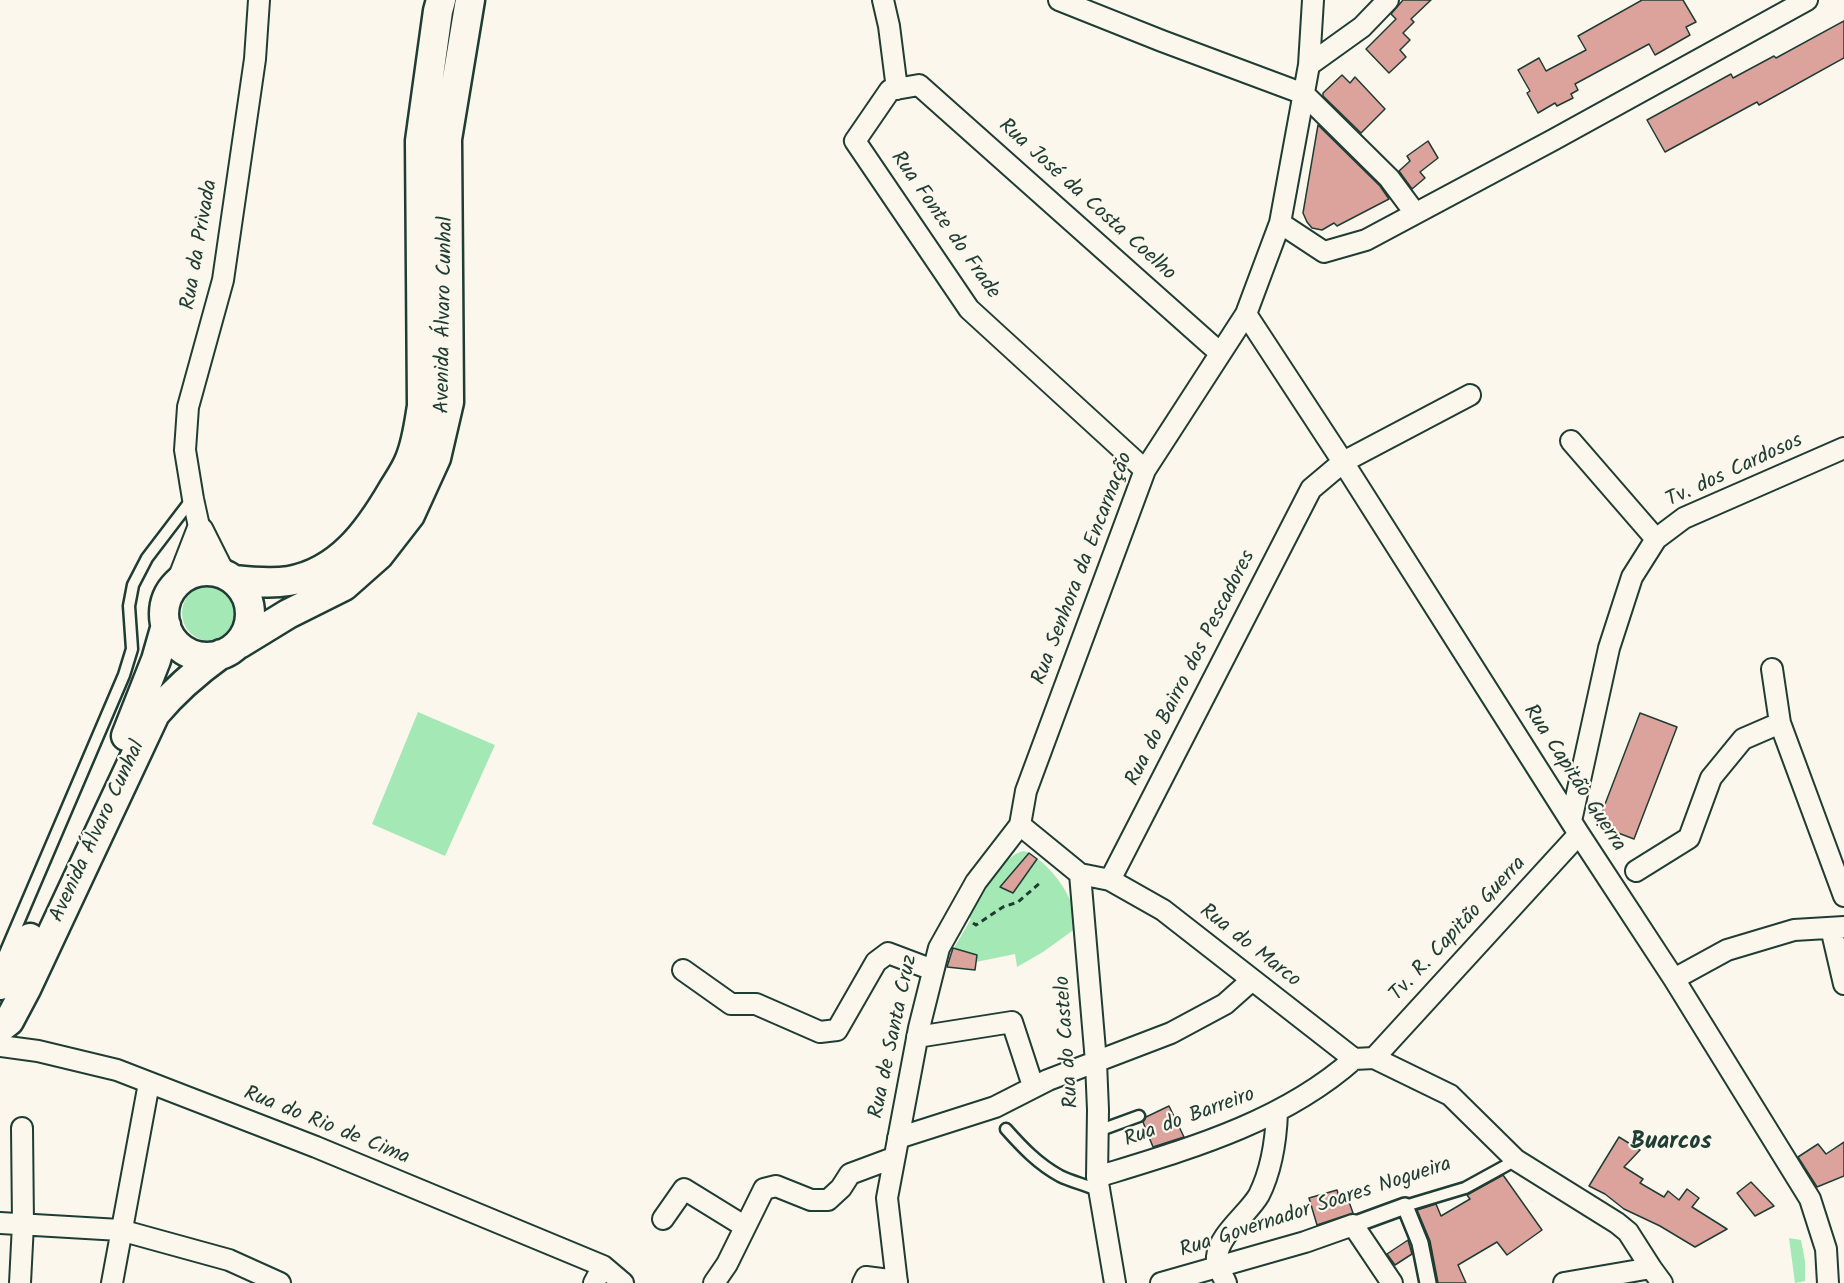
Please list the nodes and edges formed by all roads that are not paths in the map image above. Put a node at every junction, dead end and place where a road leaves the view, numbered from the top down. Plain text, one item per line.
1 (260, 0) edge
2 (441, 0) edge
3 (470, 0) edge
4 (882, 0) edge
5 (1059, 0) edge
6 (1313, 0) edge
7 (1388, 0) edge
8 (1806, 0) edge
9 (1309, 65) junction
10 (897, 89) junction
11 (1304, 94) junction
12 (1415, 213) junction
13 (1280, 223) junction
14 (1245, 314) junction
15 (1220, 353) junction
16 (1470, 395) dead end
17 (1571, 441) dead end
18 (1844, 448) edge
19 (1343, 462) junction
20 (1145, 470) junction
21 (193, 499) junction
22 (200, 531) junction
23 (1656, 539) junction
24 (227, 576) junction
25 (181, 580) junction
26 (166, 625) junction
27 (230, 649) junction
28 (1772, 669) dead end
29 (1780, 723) junction
30 (1020, 825) junction
31 (1575, 828) junction
32 (1636, 871) dead end
33 (1080, 874) junction
34 (1110, 880) junction
35 (1844, 896) edge
36 (1837, 927) edge
37 (0, 965) edge
38 (683, 970) dead end
39 (933, 970) junction
40 (1674, 979) junction
41 (1252, 980) junction
42 (1844, 984) edge
43 (0, 986) edge
44 (0, 1028) edge
45 (917, 1037) junction
46 (0, 1046) edge
47 (1374, 1058) junction
48 (1354, 1059) junction
49 (1096, 1062) junction
50 (149, 1083) junction
51 (1033, 1086) junction
52 (1277, 1113) junction
53 (1139, 1116) dead end
54 (22, 1128) dead end
55 (1006, 1129) dead end
56 (1098, 1131) junction
57 (898, 1138) junction
58 (893, 1158) junction
59 (1516, 1160) junction
60 (1098, 1184) junction
61 (1405, 1206) junction
62 (663, 1219) dead end
63 (0, 1223) edge
64 (23, 1224) junction
65 (1353, 1225) junction
66 (744, 1226) junction
67 (120, 1230) junction
68 (598, 1274) edge
69 (1223, 1275) edge
70 (1657, 1276) edge
71 (897, 1282) edge
72 (20, 1283) edge
73 (112, 1283) edge
74 (280, 1283) edge
75 (623, 1283) edge
76 (714, 1283) edge
77 (863, 1283) edge
78 (1115, 1283) edge
79 (1161, 1283) edge
80 (1392, 1283) edge
81 (1428, 1283) edge
82 (1564, 1283) edge
83 (1828, 1283) edge

1 - 21 street, Rua da Privada
2 - 24 main road, Avenida Álvaro Cunhal
3 - 27 main road, Avenida Álvaro Cunhal
4 - 10 street
5 - 11 street
6 - 9 street, Rua Senhora da Encarnação
7 - 9 street
8 - 12 street
9 - 11 street, Rua Senhora da Encarnação
10 - 15 street, Rua José da Costa Coelho
10 - 20 street, Rua Fonte do Frade
11 - 12 street
11 - 13 street, Rua Senhora da Encarnação
12 - 13 street
13 - 14 street, Rua Senhora da Encarnação
14 - 15 street, Rua Senhora da Encarnação
14 - 19 street, Rua Capitão Guerra
15 - 20 street, Rua Senhora da Encarnação
16 - 19 street, Rua do Bairro dos Pescadores
17 - 23 street
18 - 23 street, Tv. dos Cardosos
19 - 31 street, Rua Capitão Guerra
19 - 34 street, Rua do Bairro dos Pescadores
20 - 30 street, Rua Senhora da Encarnação
21 - 22 street, Rua da Privada
21 - 37 lane
22 - 24 street
22 - 25 street
23 - 31 street, Tv. dos Cardosos
24 - 25 main road
24 - 27 main road
25 - 26 main road
26 - 27 main road
26 - 43 main road, Avenida Álvaro Cunhal
27 - 44 main road, Avenida Álvaro Cunhal
28 - 29 street
29 - 32 street
29 - 35 street
30 - 33 street
30 - 39 street, Rua de Santa Cruz
31 - 40 street, Rua Capitão Guerra
31 - 47 street, Tv. R. Capitão Guerra
33 - 34 street
33 - 49 street, Rua do Castelo
34 - 41 street, Rua do Marco
36 - 40 street
36 - 42 street
38 - 39 street
39 - 45 street, Rua de Santa Cruz
40 - 83 street, Rua Capitão Guerra
41 - 48 street, Rua do Marco
41 - 49 street
45 - 51 street
45 - 57 street, Rua de Santa Cruz
46 - 50 street, Rua do Rio de Cima
47 - 48 street
47 - 59 street
48 - 52 street, Rua do Barreiro
49 - 51 street
49 - 56 street, Rua do Castelo
50 - 67 street
50 - 68 street, Rua do Rio de Cima
51 - 57 street
52 - 60 street, Rua do Barreiro
52 - 69 street
53 - 56 lane
54 - 64 street
55 - 60 lane
56 - 60 street, Rua do Castelo
57 - 58 street, Rua de Santa Cruz
58 - 66 street
58 - 71 street, Rua de Santa Cruz
59 - 61 lane, Rua Governador Soares Nogueira
59 - 70 street
60 - 78 street, Rua do Castelo
61 - 65 street, Rua Governador Soares Nogueira
61 - 81 street
62 - 66 street
63 - 64 street
64 - 67 street
64 - 72 street
65 - 69 street, Rua Governador Soares Nogueira
65 - 80 street
66 - 76 street
67 - 73 street
67 - 74 street
68 - 75 street, Rua do Rio de Cima
69 - 79 street, Rua Governador Soares Nogueira
70 - 82 street
71 - 77 street

